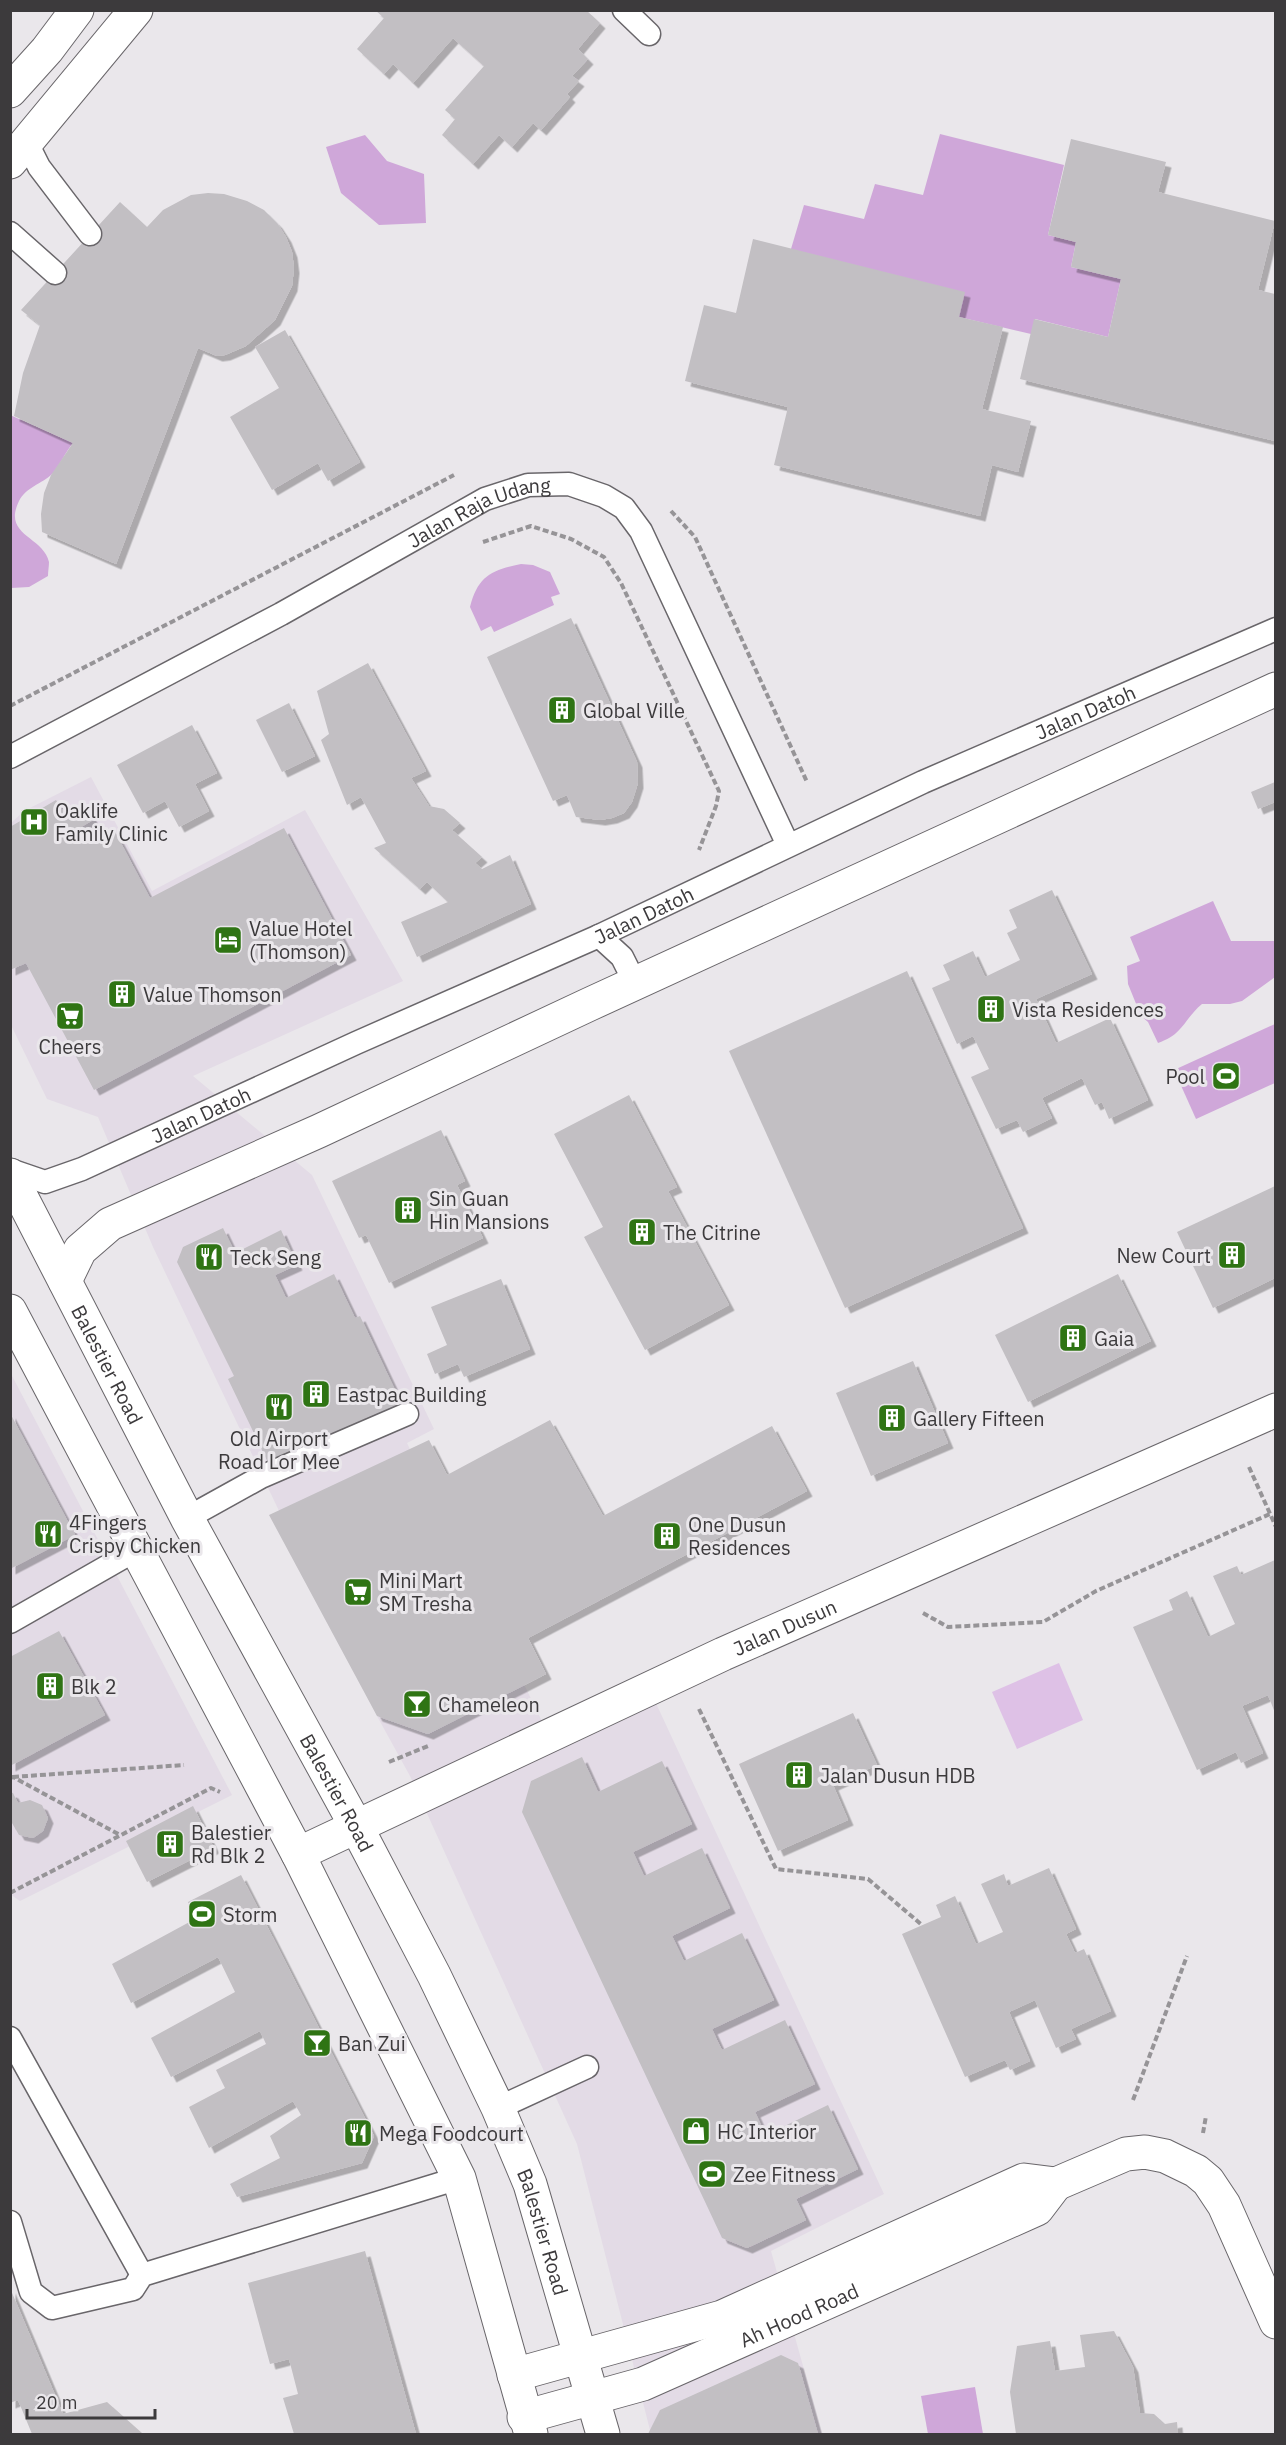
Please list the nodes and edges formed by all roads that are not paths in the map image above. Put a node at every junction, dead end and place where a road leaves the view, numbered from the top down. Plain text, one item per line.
1 (61, 10) edge
2 (76, 10) edge
3 (136, 10) edge
4 (624, 10) edge
5 (649, 34) dead end
6 (47, 50) junction
7 (10, 91) edge
8 (18, 152) edge
9 (10, 233) edge
10 (90, 234) dead end
11 (55, 273) dead end
12 (1275, 629) edge
13 (1275, 689) edge
14 (10, 757) edge
15 (788, 845) junction
16 (599, 936) junction
17 (635, 983) junction
18 (10, 1170) edge
19 (10, 1175) edge
20 (65, 1281) junction
21 (10, 1311) edge
22 (1275, 1410) edge
23 (407, 1414) dead end
24 (187, 1518) junction
25 (136, 1550) junction
26 (10, 1622) edge
27 (356, 1826) junction
28 (298, 1854) junction
29 (10, 2037) edge
30 (587, 2067) dead end
31 (498, 2108) junction
32 (459, 2178) junction
33 (1056, 2184) junction
34 (10, 2222) edge
35 (142, 2275) junction
36 (1275, 2322) edge
37 (581, 2357) junction
38 (514, 2375) junction
39 (593, 2398) junction
40 (528, 2426) edge
41 (603, 2434) edge

1 - 6 street
2 - 6 street
3 - 8 street
4 - 5 lane
6 - 7 street
8 - 10 lane
9 - 11 lane
12 - 15 lane, Jalan Datoh
13 - 17 street
14 - 15 lane, Jalan Raja Udang
15 - 16 lane, Jalan Datoh
16 - 17 lane
16 - 18 lane, Jalan Datoh
17 - 20 street
19 - 20 street, Balestier Road
20 - 24 street, Balestier Road
21 - 25 street
22 - 27 street, Jalan Dusun
23 - 24 lane
24 - 27 street, Balestier Road
25 - 26 lane
25 - 28 street
27 - 28 street, Jalan Dusun
27 - 31 street, Balestier Road
28 - 32 street
29 - 35 lane
30 - 31 lane
31 - 37 street, Balestier Road
32 - 35 lane
32 - 38 street
33 - 36 street, Ah Hood Road
33 - 37 street, Ah Hood Road
33 - 39 street, Ah Hood Road
34 - 35 lane
37 - 38 street, Ah Hood Road
37 - 39 street, Balestier Road
38 - 40 street
39 - 40 street, Ah Hood Road
39 - 41 street, Balestier Road

